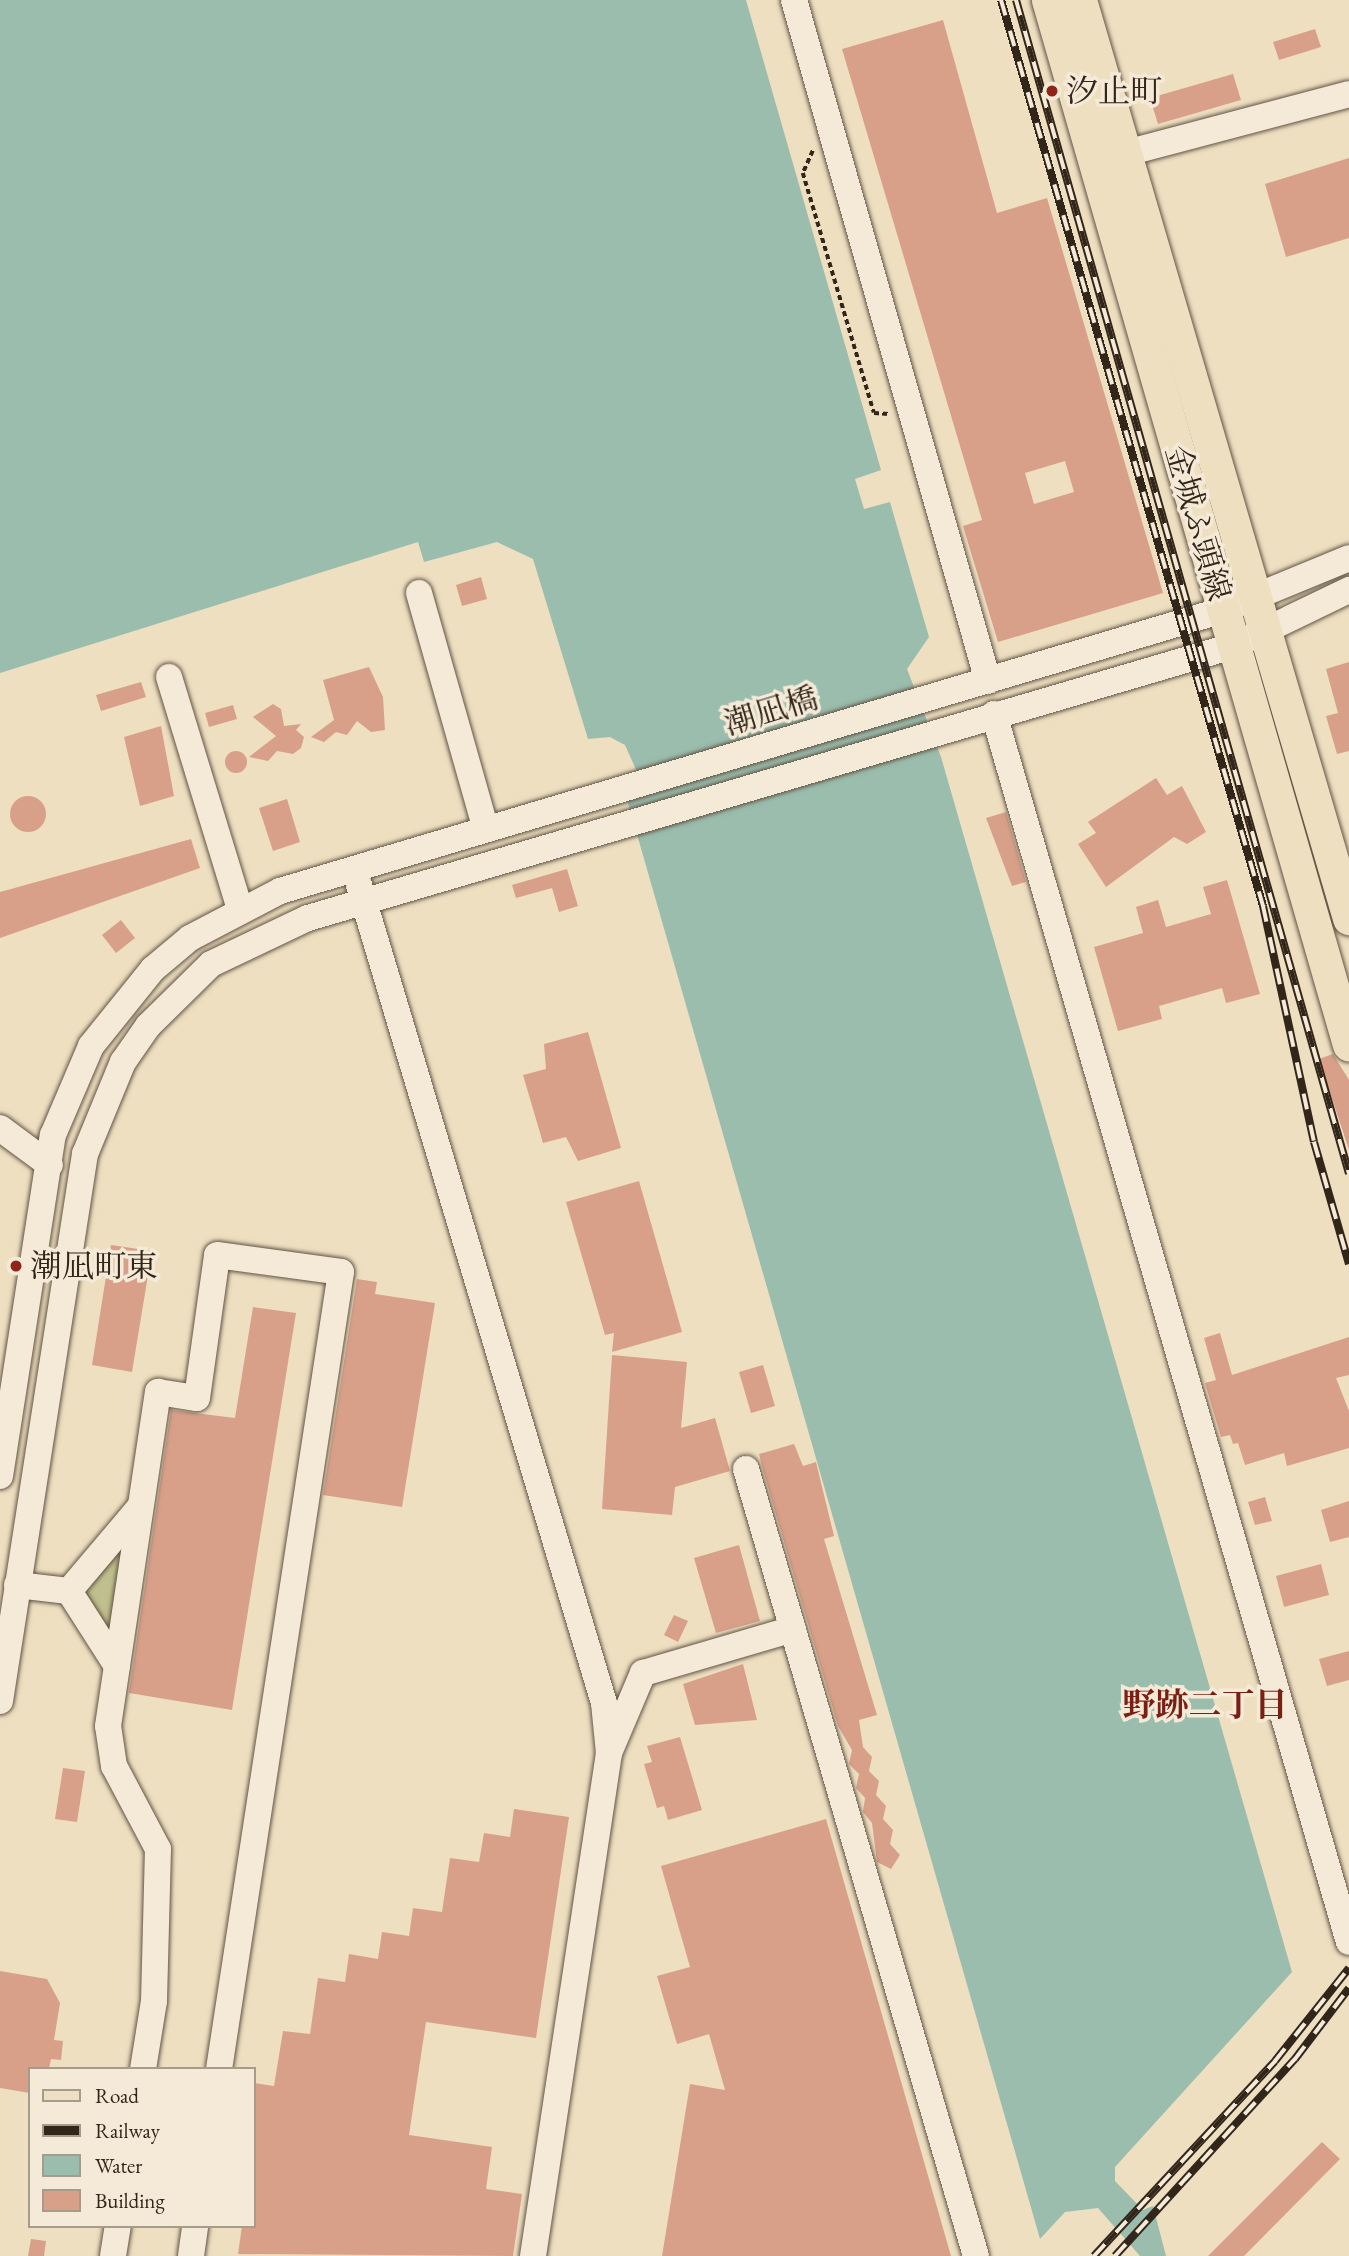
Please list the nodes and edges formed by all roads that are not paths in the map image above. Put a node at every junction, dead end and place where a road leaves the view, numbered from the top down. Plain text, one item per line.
1 (794, 0) edge
2 (1048, 0) edge
3 (1080, 0) edge
4 (1349, 94) edge
5 (1110, 157) junction
6 (1349, 558) edge
7 (1349, 590) edge
8 (419, 593) dead end
9 (1255, 596) junction
10 (1223, 610) junction
11 (1265, 631) junction
12 (1233, 646) junction
13 (169, 677) dead end
14 (977, 684) junction
15 (984, 717) junction
16 (486, 829) junction
17 (354, 867) junction
18 (364, 902) junction
19 (240, 909) junction
20 (1349, 918) edge
21 (1349, 1045) edge
22 (0, 1128) edge
23 (50, 1165) junction
24 (6, 1388) edge
25 (48, 1395) junction
26 (746, 1468) dead end
27 (0, 1476) edge
28 (141, 1506) junction
29 (17, 1585) junction
30 (69, 1591) junction
31 (6, 1619) edge
32 (793, 1629) junction
33 (117, 1666) junction
34 (0, 1700) edge
35 (609, 1753) junction
36 (1349, 1942) edge
37 (143, 2067) edge
38 (219, 2067) edge
39 (118, 2228) edge
40 (195, 2228) edge
41 (113, 2256) edge
42 (191, 2256) edge
43 (533, 2256) edge
44 (976, 2256) edge

1 - 14 street
2 - 5 main road, 金城ふ頭線
3 - 5 main road, 金城ふ頭線
4 - 5 street
5 - 9 main road, 金城ふ頭線
5 - 10 main road, 金城ふ頭線
6 - 9 street, 潮凪橋
7 - 11 street
8 - 16 street
9 - 10 street, 潮凪橋
9 - 11 main road, 金城ふ頭線
10 - 12 main road, 金城ふ頭線
10 - 14 street, 潮凪橋
11 - 12 street
11 - 20 main road, 金城ふ頭線
12 - 15 street
12 - 21 main road, 金城ふ頭線
13 - 19 street
14 - 16 street, 潮凪橋
15 - 18 street
15 - 36 street
16 - 17 street, 潮凪橋
17 - 18 street
17 - 19 street, 潮凪橋
18 - 25 street
18 - 35 street
19 - 23 street, 潮凪橋
22 - 23 street
23 - 24 street, 潮凪橋
24 - 25 street
24 - 27 street, 潮凪橋
25 - 29 street
26 - 32 street
28 - 30 street
28 - 33 street
28 - 38 street
29 - 30 street
29 - 31 street
30 - 33 street
31 - 34 street
32 - 35 street
32 - 44 street
33 - 37 street
35 - 43 street
39 - 41 street
40 - 42 street

